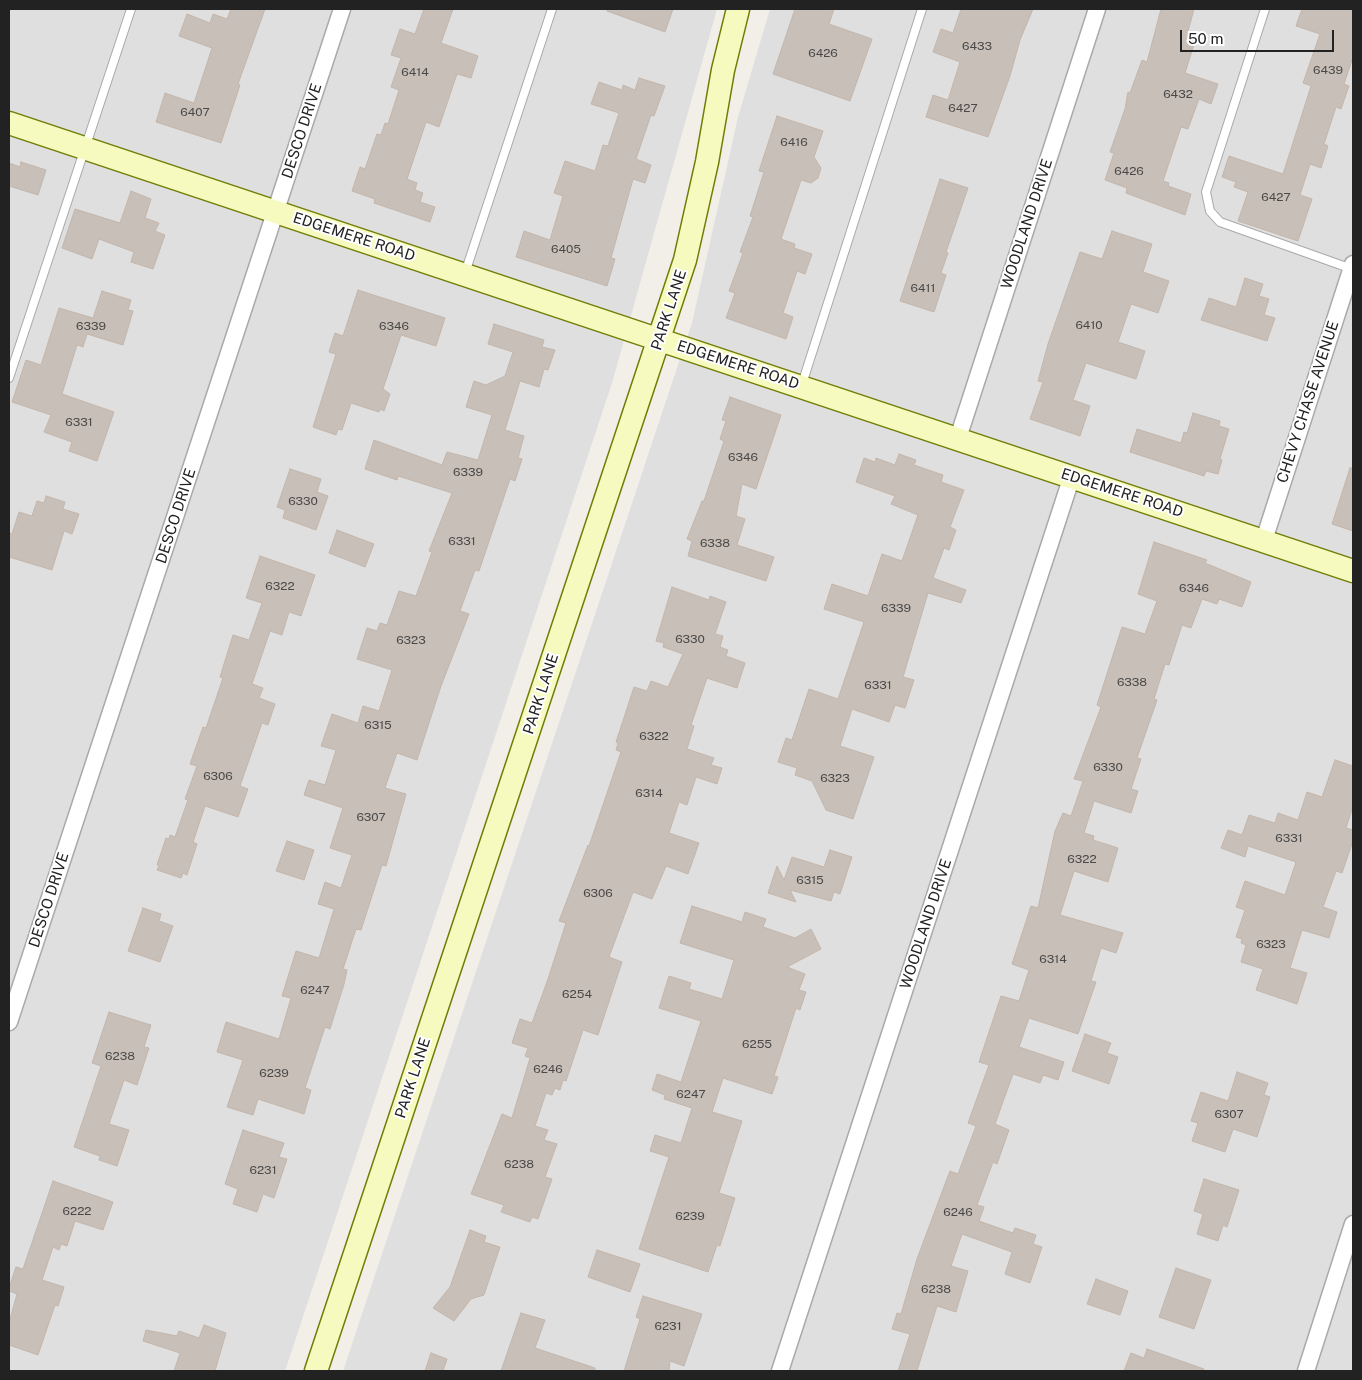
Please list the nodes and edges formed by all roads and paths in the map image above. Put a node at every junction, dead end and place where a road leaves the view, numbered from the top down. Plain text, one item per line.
1 (131, 9) edge
2 (342, 9) edge
3 (552, 9) edge
4 (738, 9) edge
5 (922, 9) edge
6 (1097, 9) edge
7 (1266, 9) edge
8 (9, 123) edge
9 (85, 148) junction
10 (275, 210) junction
11 (1352, 267) edge
12 (464, 273) junction
13 (660, 339) junction
14 (9, 378) edge
15 (801, 386) junction
16 (958, 438) junction
17 (1072, 476) junction
18 (1264, 540) junction
19 (1353, 571) edge
20 (9, 1022) edge
21 (1353, 1224) edge
22 (316, 1371) edge
23 (780, 1371) edge
24 (1306, 1371) edge

1 - 9 lane
2 - 10 street, DESCO DRIVE
3 - 12 lane
4 - 13 street, PARK LANE
5 - 15 lane
6 - 16 street, WOODLAND DRIVE
7 - 11 lane
8 - 9 street, EDGEMERE ROAD
9 - 10 street, EDGEMERE ROAD
9 - 14 lane
10 - 12 street, EDGEMERE ROAD
10 - 20 street, DESCO DRIVE
11 - 18 street, CHEVY CHASE AVENUE
12 - 13 street, EDGEMERE ROAD
13 - 15 street, EDGEMERE ROAD
13 - 22 street, PARK LANE
15 - 16 street, EDGEMERE ROAD
16 - 17 street, EDGEMERE ROAD
17 - 18 street, EDGEMERE ROAD
17 - 23 street, WOODLAND DRIVE
18 - 19 street, EDGEMERE ROAD
21 - 24 street

